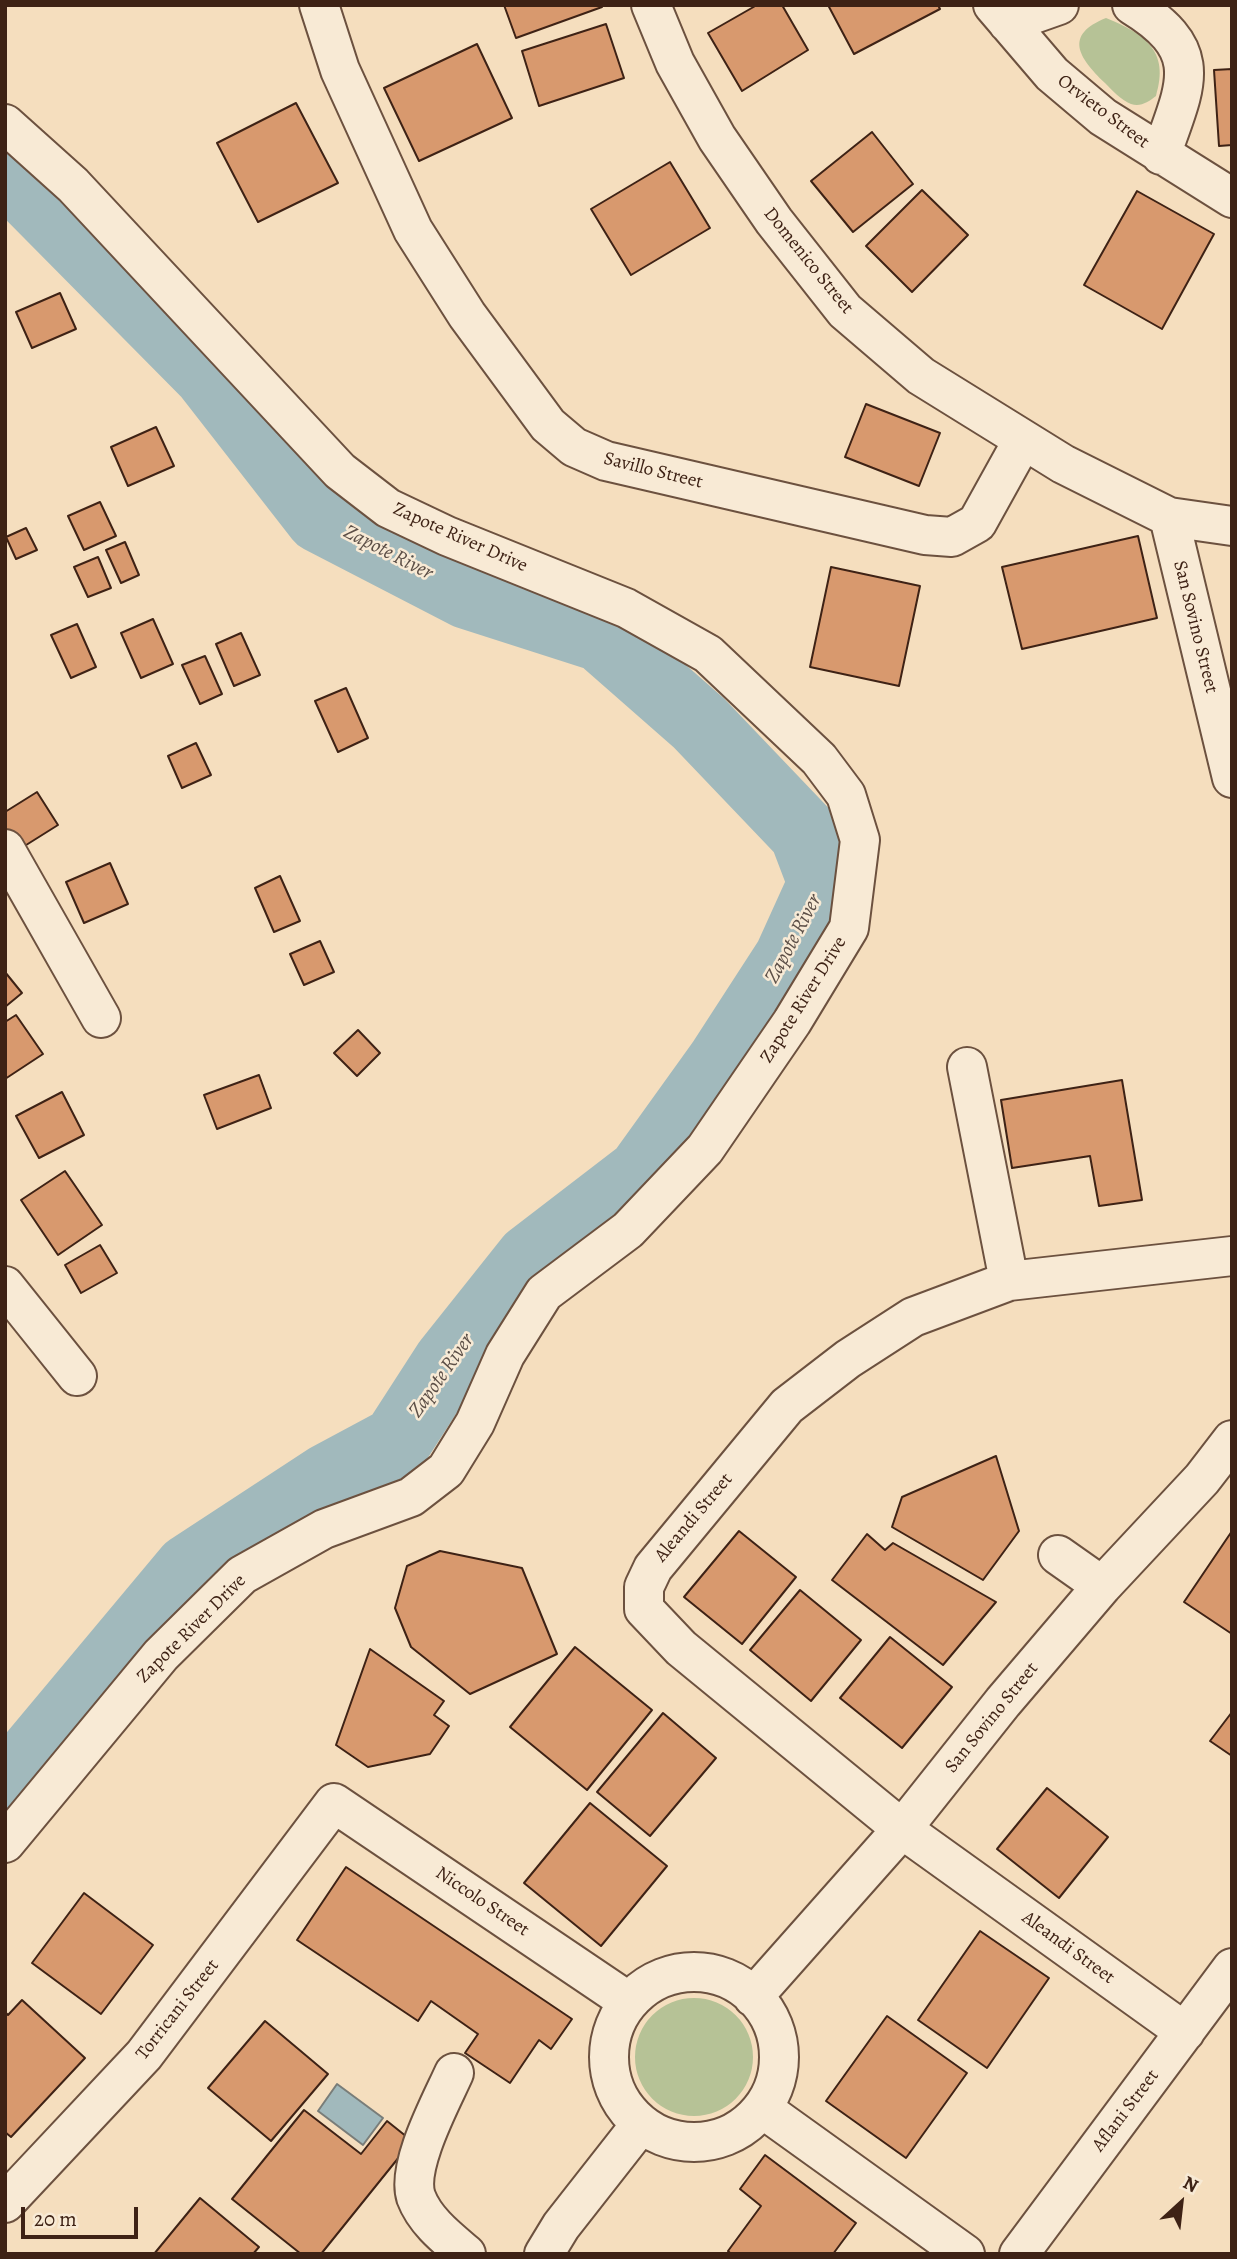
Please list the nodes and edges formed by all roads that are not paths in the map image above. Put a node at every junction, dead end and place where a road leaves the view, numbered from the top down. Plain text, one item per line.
1 (319, 5) edge
2 (651, 5) edge
3 (1059, 5) edge
4 (1132, 5) edge
5 (1000, 14) edge
6 (5, 124) edge
7 (1161, 155) junction
8 (1232, 198) edge
9 (1023, 440) junction
10 (1169, 517) junction
11 (1232, 526) edge
12 (1232, 778) edge
13 (5, 849) edge
14 (101, 1018) dead end
15 (967, 1067) dead end
16 (1232, 1256) edge
17 (1009, 1281) junction
18 (5, 1286) edge
19 (77, 1376) dead end
20 (1232, 1440) edge
21 (1058, 1555) dead end
22 (1102, 1586) junction
23 (334, 1803) joint
24 (902, 1829) junction
25 (5, 1843) edge
26 (1232, 1968) edge
27 (754, 1997) junction
28 (629, 2002) junction
29 (1185, 2032) junction
30 (454, 2073) dead end
31 (763, 2109) junction
32 (640, 2124) junction
33 (5, 2203) edge
34 (466, 2254) edge
35 (544, 2254) edge
36 (965, 2254) edge
37 (1019, 2254) edge

1 - 9 street, Savillo Street
2 - 9 street, Domenico Street
3 - 5 street
4 - 7 street
5 - 7 street, Orvieto Street
6 - 25 street, Zapote River Drive
7 - 8 street, Orvieto Street
9 - 10 street, Domenico Street
10 - 11 street, Domenico Street
10 - 12 street, San Sovino Street
13 - 14 street
15 - 17 street
16 - 17 street, Aleandi Street
17 - 24 street, Aleandi Street
18 - 19 street
20 - 22 street, San Sovino Street
21 - 22 street
22 - 24 street, San Sovino Street
23 - 28 street, Niccolo Street
23 - 33 street, Torricani Street
24 - 27 street, San Sovino Street
24 - 29 street, Aleandi Street
26 - 29 street, Aflani Street
27 - 28 street
27 - 31 street
28 - 32 street
29 - 37 street, Aflani Street
30 - 34 street
31 - 32 street
31 - 36 street
32 - 35 street

